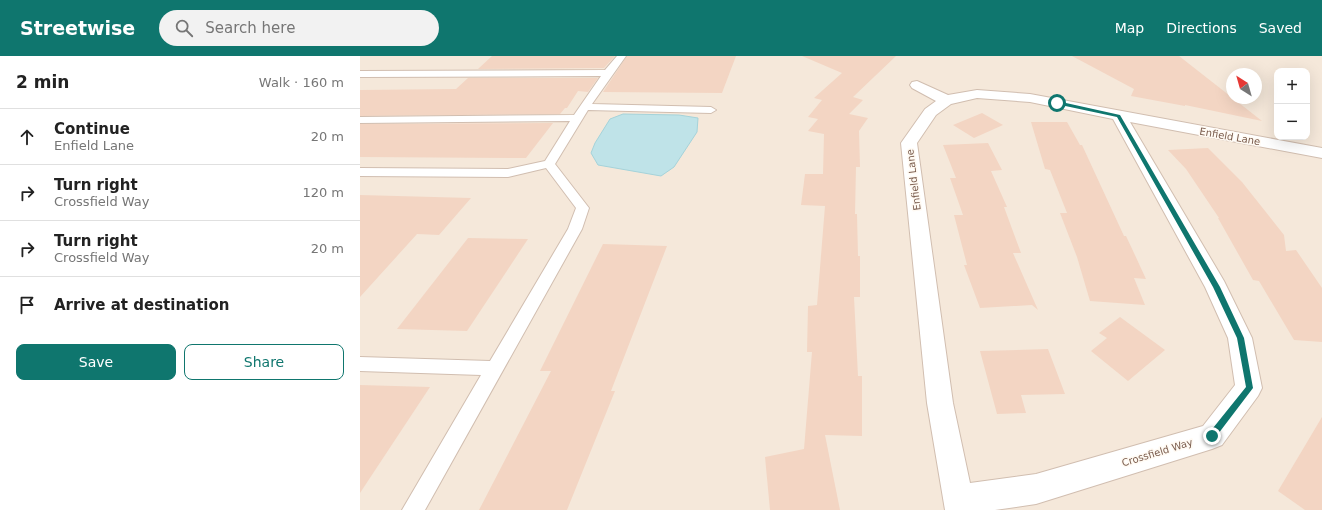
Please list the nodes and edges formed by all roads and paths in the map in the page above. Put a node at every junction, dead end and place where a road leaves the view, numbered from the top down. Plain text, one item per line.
1 (622, 56) edge
2 (608, 73) junction
3 (360, 74) edge
4 (917, 85) dead end
5 (946, 100) junction
6 (710, 110) dead end
7 (581, 112) junction
8 (1119, 116) junction
9 (360, 120) edge
10 (1322, 153) edge
11 (549, 164) junction
12 (360, 172) edge
13 (360, 364) edge
14 (495, 368) junction
15 (959, 505) edge
16 (413, 510) edge

1 - 2 lane
2 - 3 lane
2 - 7 lane
4 - 5 street
5 - 8 street, Enfield Lane
5 - 15 street, Enfield Lane
6 - 7 lane
7 - 9 lane
7 - 11 lane
8 - 10 street, Enfield Lane
8 - 15 street, Crossfield Way
11 - 12 lane
11 - 14 lane
13 - 14 lane
14 - 16 lane

